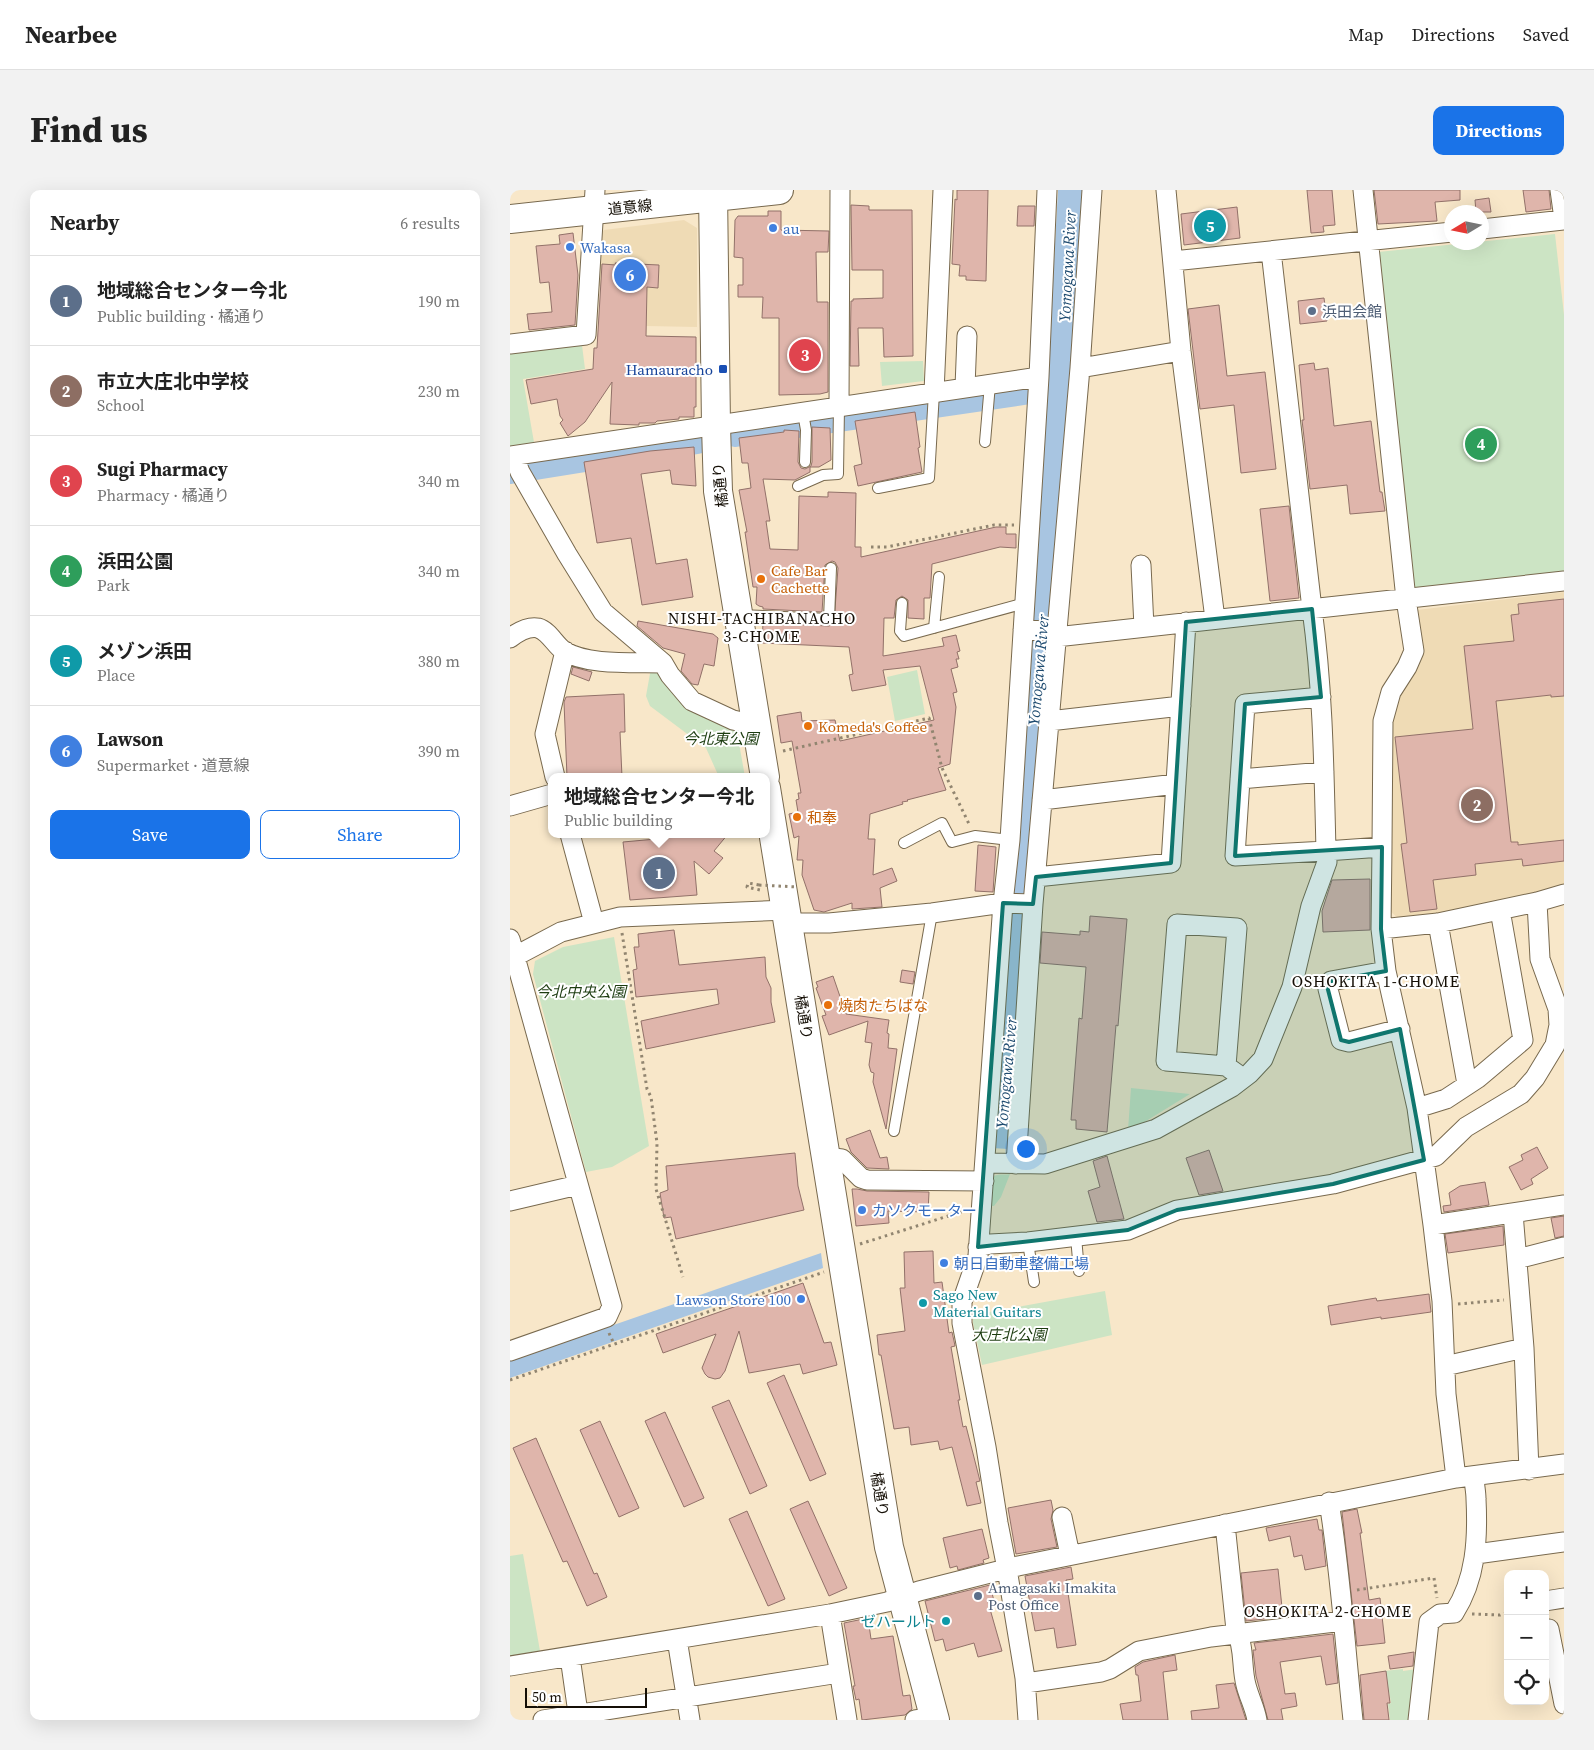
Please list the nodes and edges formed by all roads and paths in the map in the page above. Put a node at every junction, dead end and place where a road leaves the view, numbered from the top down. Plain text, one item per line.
1 (779, 190) edge
2 (840, 190) edge
3 (943, 190) edge
4 (1046, 190) edge
5 (1092, 190) edge
6 (1166, 190) edge
7 (1363, 190) edge
8 (1560, 190) edge
9 (713, 194) edge
10 (594, 200) edge
11 (510, 219) edge
12 (1564, 220) edge
13 (1489, 228) edge
14 (1444, 233) edge
15 (1368, 240) junction
16 (1271, 251) junction
17 (1173, 261) junction
18 (967, 336) dead end
19 (510, 344) edge
20 (1181, 351) junction
21 (1080, 368) junction
22 (1040, 377) junction
23 (965, 387) junction
24 (989, 391) junction
25 (934, 399) junction
26 (839, 413) junction
27 (804, 420) junction
28 (716, 426) junction
29 (985, 442) dead end
30 (515, 461) edge
31 (805, 462) dead end
32 (798, 486) dead end
33 (878, 488) dead end
34 (1030, 526) junction
35 (871, 546) dead end
36 (1141, 564) dead end
37 (831, 568) dead end
38 (939, 578) dead end
39 (1564, 581) edge
40 (1406, 599) junction
41 (902, 603) dead end
42 (1025, 603) junction
43 (1312, 609) junction
44 (739, 615) junction
45 (1214, 619) junction
46 (1186, 622) junction
47 (1144, 627) junction
48 (934, 628) junction
49 (1025, 630) junction
50 (1054, 633) junction
51 (510, 638) edge
52 (564, 651) junction
53 (663, 663) junction
54 (1321, 697) junction
55 (1181, 706) junction
56 (1049, 721) junction
57 (756, 725) junction
58 (770, 765) edge
59 (1324, 772) junction
60 (554, 773) edge
61 (1240, 779) junction
62 (1176, 784) junction
63 (548, 795) edge
64 (1042, 800) junction
65 (510, 806) edge
66 (770, 807) edge
67 (975, 836) junction
68 (571, 838) edge
69 (1010, 840) junction
70 (904, 843) dead end
71 (1382, 847) junction
72 (1326, 851) junction
73 (1036, 877) junction
74 (760, 890) dead end
75 (1564, 894) edge
76 (1537, 902) junction
77 (1005, 903) junction
78 (1030, 904) junction
79 (791, 907) junction
80 (1500, 910) junction
81 (932, 913) junction
82 (620, 917) junction
83 (594, 923) junction
84 (1438, 924) junction
85 (1381, 929) junction
86 (512, 951) edge
87 (1386, 971) junction
88 (1400, 1030) junction
89 (1226, 1066) junction
90 (1243, 1078) junction
91 (1467, 1084) junction
92 (1417, 1108) junction
93 (894, 1131) dead end
94 (826, 1157) junction
95 (1424, 1160) junction
96 (1016, 1164) junction
97 (984, 1172) junction
98 (578, 1185) junction
99 (510, 1202) edge
100 (982, 1205) junction
101 (1564, 1205) edge
102 (1512, 1213) junction
103 (1433, 1225) junction
104 (1076, 1237) junction
105 (1028, 1242) junction
106 (983, 1246) junction
107 (1564, 1247) edge
108 (842, 1257) junction
109 (1516, 1259) junction
110 (1079, 1272) dead end
111 (683, 1277) dead end
112 (1034, 1282) dead end
113 (1520, 1298) junction
114 (1442, 1306) junction
115 (1524, 1348) junction
116 (510, 1351) edge
117 (1445, 1366) junction
118 (510, 1380) edge
119 (1564, 1464) edge
120 (1529, 1470) junction
121 (1465, 1477) junction
122 (1329, 1502) junction
123 (1062, 1516) dead end
124 (1225, 1524) junction
125 (1564, 1542) edge
126 (1476, 1554) junction
127 (1070, 1556) junction
128 (1007, 1568) junction
129 (1341, 1593) junction
130 (902, 1597) junction
131 (1564, 1598) edge
132 (1549, 1601) edge
133 (830, 1614) junction
134 (1447, 1614) junction
135 (1504, 1614) edge
136 (1343, 1621) junction
137 (1549, 1629) edge
138 (1238, 1634) junction
139 (677, 1639) junction
140 (570, 1656) junction
141 (510, 1666) edge
142 (839, 1673) junction
143 (1031, 1683) junction
144 (686, 1697) junction
145 (1564, 1704) edge
146 (579, 1717) edge
147 (928, 1719) edge
148 (544, 1720) edge
149 (690, 1720) edge
150 (847, 1720) edge
151 (1028, 1720) edge
152 (1257, 1720) edge
153 (1353, 1720) edge
154 (1418, 1720) edge

1 - 9 street, 道意線
2 - 26 street
3 - 25 street
4 - 22 street
5 - 21 street
6 - 17 street
7 - 15 street
8 - 12 street
9 - 10 street, 道意線
9 - 28 street, 橘通り
10 - 11 street, 道意線
10 - 19 street
12 - 13 street
14 - 15 street
15 - 16 street
15 - 40 street
16 - 17 street
16 - 43 street
17 - 20 street
18 - 23 street
20 - 21 street
20 - 45 street
21 - 50 street
22 - 24 street
22 - 34 street
23 - 24 street
23 - 25 street
24 - 29 lane
25 - 26 street
25 - 33 lane
26 - 27 street
26 - 32 lane
27 - 28 street
27 - 31 lane
28 - 30 street
28 - 44 street, 橘通り
30 - 53 street
34 - 35 path
34 - 42 street
36 - 47 street
37 - 44 lane
38 - 48 lane
39 - 40 street
40 - 43 street
40 - 71 street
41 - 48 lane
42 - 48 lane
42 - 49 street
43 - 45 street
43 - 54 street
44 - 57 street, 橘通り
45 - 46 street
46 - 47 street
46 - 55 street
47 - 50 street
49 - 50 street
49 - 69 street
50 - 56 street
51 - 52 street
52 - 53 street
52 - 60 street
53 - 57 street
54 - 59 street
54 - 61 street
55 - 56 street
55 - 62 street
56 - 64 street
57 - 58 street, 橘通り
58 - 67 path
59 - 61 street
59 - 72 street
61 - 72 street
62 - 64 street
62 - 73 street
63 - 65 street
64 - 73 street
66 - 79 street, 橘通り
67 - 69 lane
67 - 70 lane
68 - 83 street
69 - 77 street
71 - 72 street
71 - 85 street
72 - 90 street
73 - 78 street
74 - 79 path, bridge
75 - 76 street
76 - 80 street
76 - 95 street
77 - 78 street
77 - 81 street
77 - 97 street
78 - 96 street
79 - 81 street
79 - 82 street
79 - 94 street, 橘通り
80 - 84 street
80 - 91 street
81 - 93 lane
82 - 83 street
82 - 111 path
83 - 86 street
84 - 85 street
84 - 91 street
85 - 87 street
86 - 98 street
87 - 88 street
87 - 88 street
88 - 92 street
89 - 89 street
89 - 90 street
90 - 96 street
91 - 92 street
92 - 95 street
94 - 97 street
94 - 108 street, 橘通り
95 - 103 street
95 - 104 street
96 - 97 street
97 - 100 street
98 - 99 street
98 - 116 street
100 - 106 street
100 - 108 path
101 - 102 street
102 - 103 street
102 - 109 street
103 - 114 street
104 - 105 street
104 - 110 lane
105 - 106 street
105 - 112 lane
106 - 128 street
107 - 109 street
108 - 118 path
108 - 130 street, 橘通り
109 - 113 street
113 - 114 path
113 - 115 street
114 - 117 street
115 - 117 street
115 - 120 street
117 - 121 street
119 - 120 street
120 - 121 street
121 - 122 street
121 - 126 street
122 - 124 street
122 - 129 street
123 - 127 street
124 - 127 street
124 - 138 street
125 - 126 street
126 - 134 street
127 - 128 street
128 - 130 street
128 - 143 street
129 - 134 path
129 - 136 street
130 - 133 street
130 - 147 street, 橘通り
131 - 132 street
133 - 139 street
133 - 142 street
134 - 135 path
134 - 154 street
136 - 138 street
136 - 153 street
137 - 145 street
138 - 143 street
138 - 152 street
139 - 140 street
139 - 144 street
140 - 141 street
140 - 146 street
142 - 144 street
142 - 150 street
143 - 151 street
144 - 146 street
144 - 149 street
146 - 148 street

